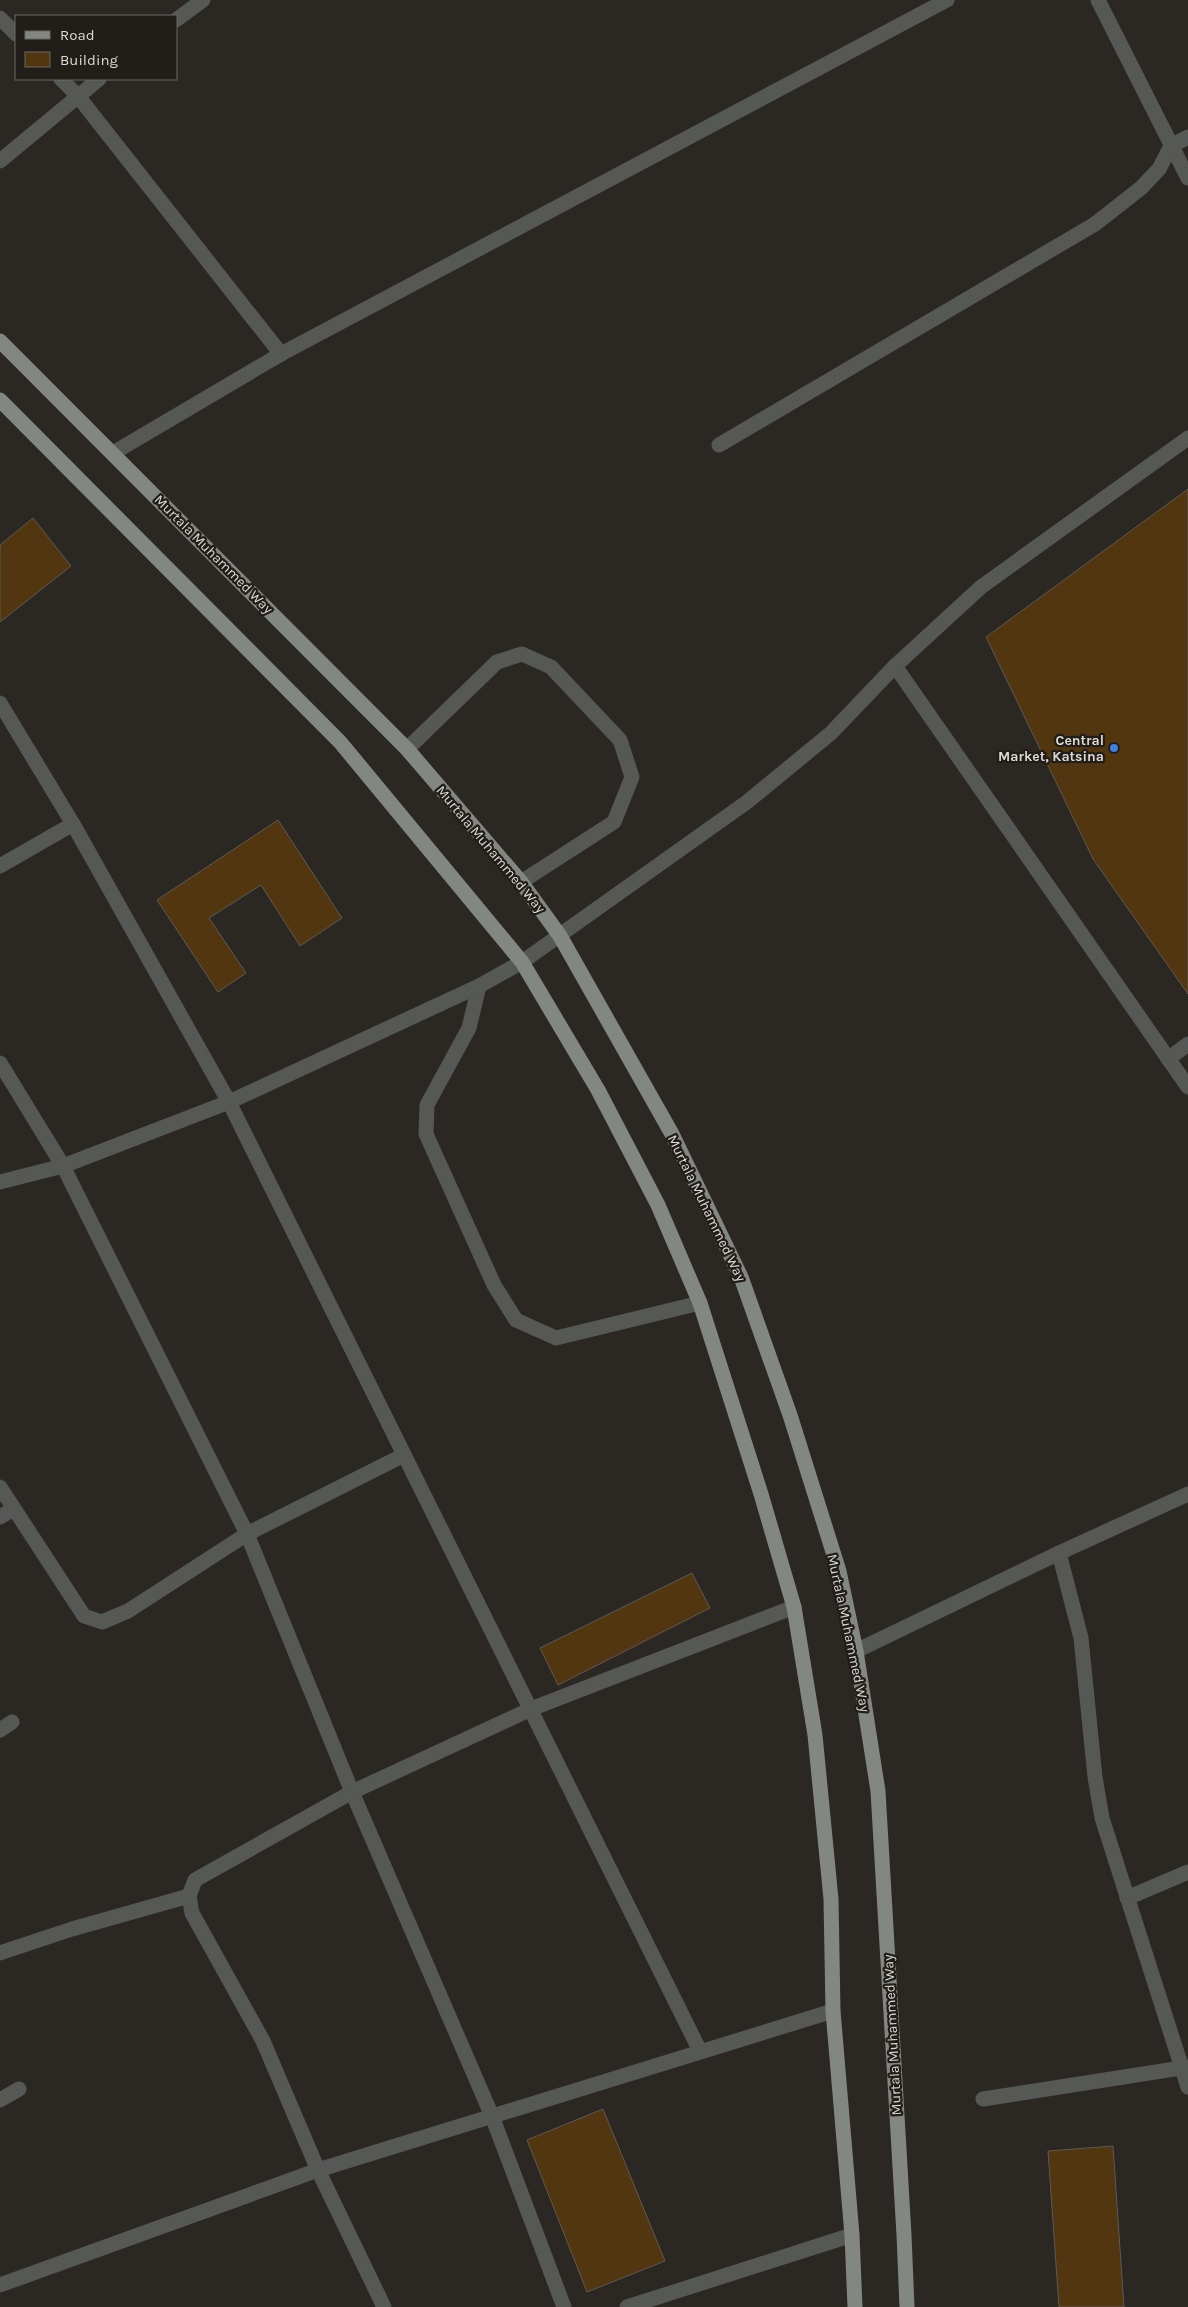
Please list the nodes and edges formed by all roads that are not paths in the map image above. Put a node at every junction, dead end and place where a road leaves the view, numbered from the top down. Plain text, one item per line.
1 (203, 0) edge
2 (947, 0) edge
3 (1098, 0) edge
4 (0, 18) edge
5 (178, 19) edge
6 (15, 33) edge
7 (62, 80) edge
8 (98, 80) edge
9 (77, 95) junction
10 (1188, 137) edge
11 (1171, 146) junction
12 (0, 161) edge
13 (1188, 178) edge
14 (0, 341) edge
15 (281, 354) junction
16 (0, 400) edge
17 (1188, 438) edge
18 (719, 444) dead end
19 (113, 453) junction
20 (894, 666) junction
21 (0, 703) edge
22 (407, 749) junction
23 (73, 824) junction
24 (0, 866) edge
25 (521, 882) junction
26 (560, 936) junction
27 (522, 962) junction
28 (479, 986) junction
29 (1188, 1044) edge
30 (1168, 1060) junction
31 (0, 1063) edge
32 (1188, 1087) edge
33 (229, 1102) junction
34 (63, 1166) junction
35 (0, 1182) edge
36 (700, 1303) junction
37 (404, 1455) junction
38 (0, 1487) edge
39 (1188, 1494) edge
40 (13, 1509) junction
41 (0, 1517) edge
42 (247, 1534) junction
43 (1058, 1553) junction
44 (794, 1607) junction
45 (856, 1651) junction
46 (531, 1709) junction
47 (352, 1792) junction
48 (1188, 1872) edge
49 (190, 1896) junction
50 (1127, 1898) junction
51 (0, 1953) edge
52 (833, 2011) junction
53 (700, 2051) junction
54 (1185, 2067) edge
55 (1188, 2087) edge
56 (19, 2090) dead end
57 (983, 2099) dead end
58 (0, 2100) edge
59 (492, 2116) junction
60 (318, 2170) junction
61 (852, 2235) junction
62 (0, 2284) edge
63 (384, 2307) edge
64 (564, 2307) edge
65 (627, 2307) edge
66 (855, 2307) edge
67 (907, 2307) edge

1 - 5 street
2 - 15 street
3 - 11 street
4 - 6 street
7 - 9 street
8 - 9 street
9 - 12 street
9 - 15 street
10 - 11 street
11 - 13 street
11 - 18 street
14 - 19 main road, Murtala Muhammed Way
15 - 19 street
16 - 27 main road
17 - 20 street
19 - 22 main road, Murtala Muhammed Way
20 - 26 street
20 - 30 street
21 - 23 street
22 - 25 main road, Murtala Muhammed Way
22 - 25 street
23 - 24 street
23 - 33 street
25 - 26 main road, Murtala Muhammed Way
26 - 27 street
26 - 45 main road, Murtala Muhammed Way
27 - 28 street
27 - 36 main road
28 - 33 street
28 - 36 street
29 - 30 street
30 - 32 street
31 - 34 street
33 - 34 street
33 - 37 street
34 - 35 street
34 - 42 street
36 - 44 main road
37 - 42 street
37 - 46 street
38 - 40 street
39 - 43 street
40 - 41 street
40 - 42 street
42 - 47 street
43 - 45 street
43 - 50 street
44 - 46 street
44 - 52 main road
45 - 67 main road, Murtala Muhammed Way
46 - 47 street
46 - 53 street
47 - 49 street
47 - 59 street
48 - 50 street
49 - 51 street
49 - 60 street
50 - 54 street
52 - 53 street
52 - 61 main road
53 - 59 street
54 - 55 street
54 - 57 street
56 - 58 street
59 - 60 street
59 - 64 street
60 - 62 street
60 - 63 street
61 - 65 street
61 - 66 main road

